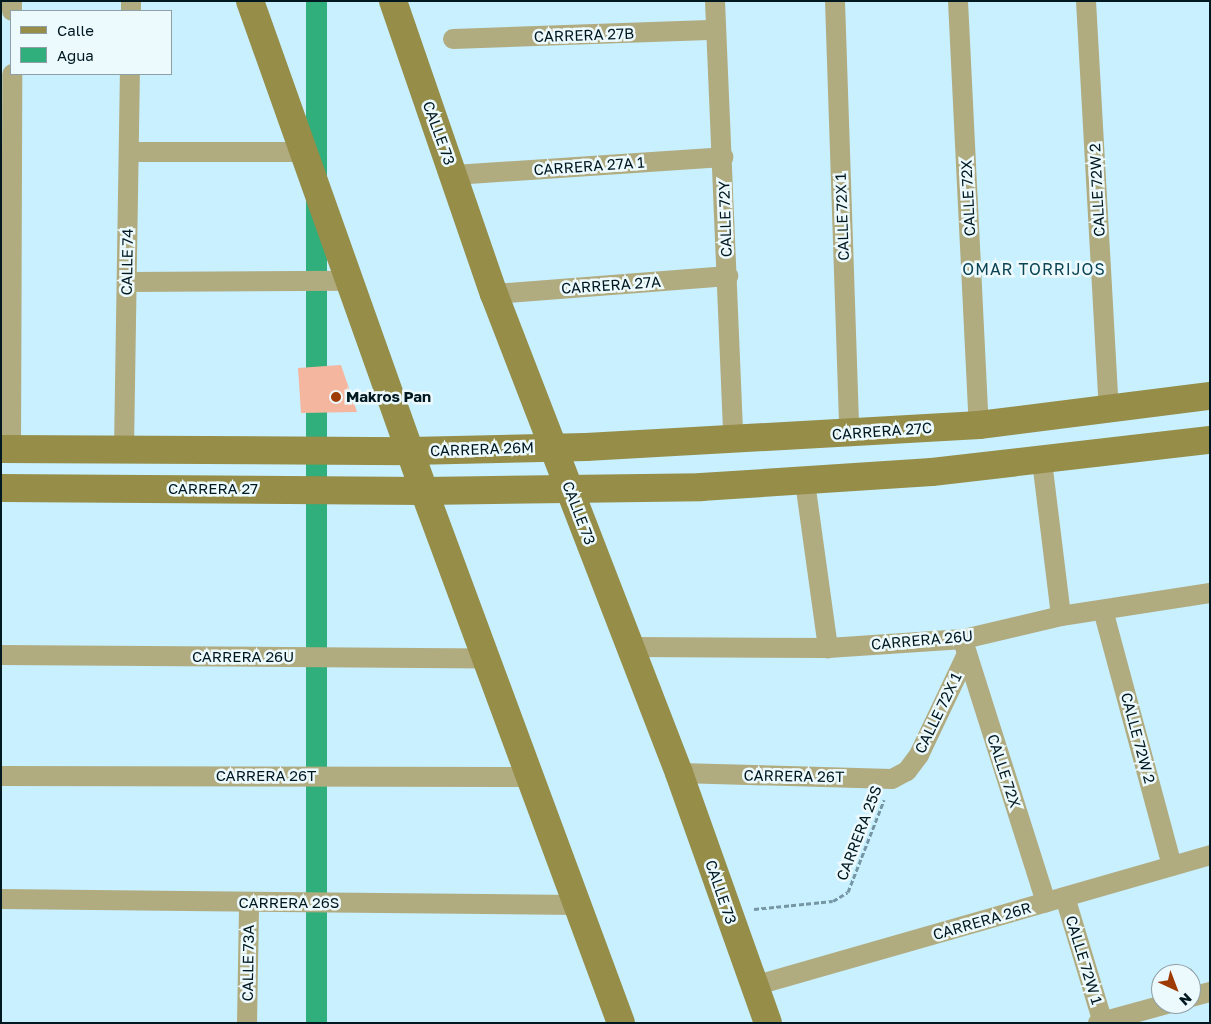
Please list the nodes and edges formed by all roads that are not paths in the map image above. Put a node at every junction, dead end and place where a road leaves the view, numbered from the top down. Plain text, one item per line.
1 (250, 1) edge
2 (393, 1) edge
3 (715, 1) edge
4 (835, 1) edge
5 (958, 1) edge
6 (1086, 1) edge
7 (716, 30) junction
8 (453, 39) dead end
9 (12, 75) edge
10 (130, 75) edge
11 (129, 152) junction
12 (304, 152) junction
13 (723, 157) junction
14 (454, 175) junction
15 (728, 276) junction
16 (349, 281) junction
17 (127, 282) junction
18 (494, 294) junction
19 (1210, 396) edge
20 (1108, 409) junction
21 (979, 424) junction
22 (849, 434) junction
23 (733, 438) junction
24 (1210, 440) edge
25 (553, 446) junction
26 (6, 449) edge
27 (124, 450) junction
28 (410, 451) junction
29 (1042, 461) junction
30 (805, 482) junction
31 (1, 488) edge
32 (569, 490) junction
33 (424, 491) junction
34 (1210, 593) edge
35 (1103, 610) junction
36 (1061, 616) junction
37 (965, 646) junction
38 (630, 647) junction
39 (828, 648) junction
40 (1, 656) edge
41 (486, 658) junction
42 (679, 773) junction
43 (899, 775) joint
44 (1, 776) edge
45 (530, 777) junction
46 (1210, 855) edge
47 (1172, 866) junction
48 (1, 899) edge
49 (1055, 900) junction
50 (249, 903) junction
51 (577, 905) junction
52 (754, 986) junction
53 (1151, 1008) edge
54 (1101, 1022) edge
55 (247, 1023) edge
56 (621, 1023) edge
57 (768, 1023) edge

1 - 12 main road
2 - 14 main road, CALLE 73
3 - 7 street, CALLE 72Y
4 - 22 street, CALLE 72X 1
5 - 21 street, CALLE 72X
6 - 20 street, CALLE 72W 2
7 - 8 street, CARRERA 27B
7 - 13 street, CALLE 72Y
9 - 26 street
10 - 11 street, CALLE 74
11 - 12 street
11 - 17 street, CALLE 74
12 - 16 main road
13 - 14 street, CARRERA 27A 1
13 - 15 street, CALLE 72Y
14 - 18 main road, CALLE 73
15 - 18 street, CARRERA 27A
15 - 23 street, CALLE 72Y
16 - 17 street
16 - 28 main road
17 - 27 street, CALLE 74
18 - 25 main road, CALLE 73
19 - 20 main road, CARRERA 27C
20 - 21 main road, CARRERA 27C
21 - 22 main road, CARRERA 27C
22 - 23 main road, CARRERA 27C
23 - 25 main road, CARRERA 27C
24 - 29 main road
25 - 28 main road, CARRERA 26M
25 - 32 main road, CALLE 73
26 - 27 main road
27 - 28 main road
28 - 33 main road
29 - 30 main road
29 - 36 street
30 - 32 main road
30 - 39 street
31 - 33 main road, CARRERA 27
32 - 33 main road
32 - 38 main road, CALLE 73
33 - 41 main road
34 - 35 street, CARRERA 26U
35 - 36 street, CARRERA 26U
35 - 47 street, CALLE 72W 2
36 - 37 street, CARRERA 26U
37 - 39 street, CARRERA 26U
37 - 43 street, CALLE 72X 1
37 - 49 street, CALLE 72X
38 - 39 street, CARRERA 26U
38 - 42 main road, CALLE 73
40 - 41 street, CARRERA 26U
41 - 45 main road
42 - 43 street, CARRERA 26T
42 - 52 main road, CALLE 73
44 - 45 street, CARRERA 26T
45 - 51 main road
46 - 47 street, CARRERA 26R
47 - 49 street, CARRERA 26R
48 - 50 street, CARRERA 26S
49 - 52 street, CARRERA 26R
49 - 54 street, CALLE 72W 1
50 - 51 street, CARRERA 26S
50 - 55 street, CALLE 73A
51 - 56 main road
52 - 57 main road, CALLE 73
53 - 54 street

